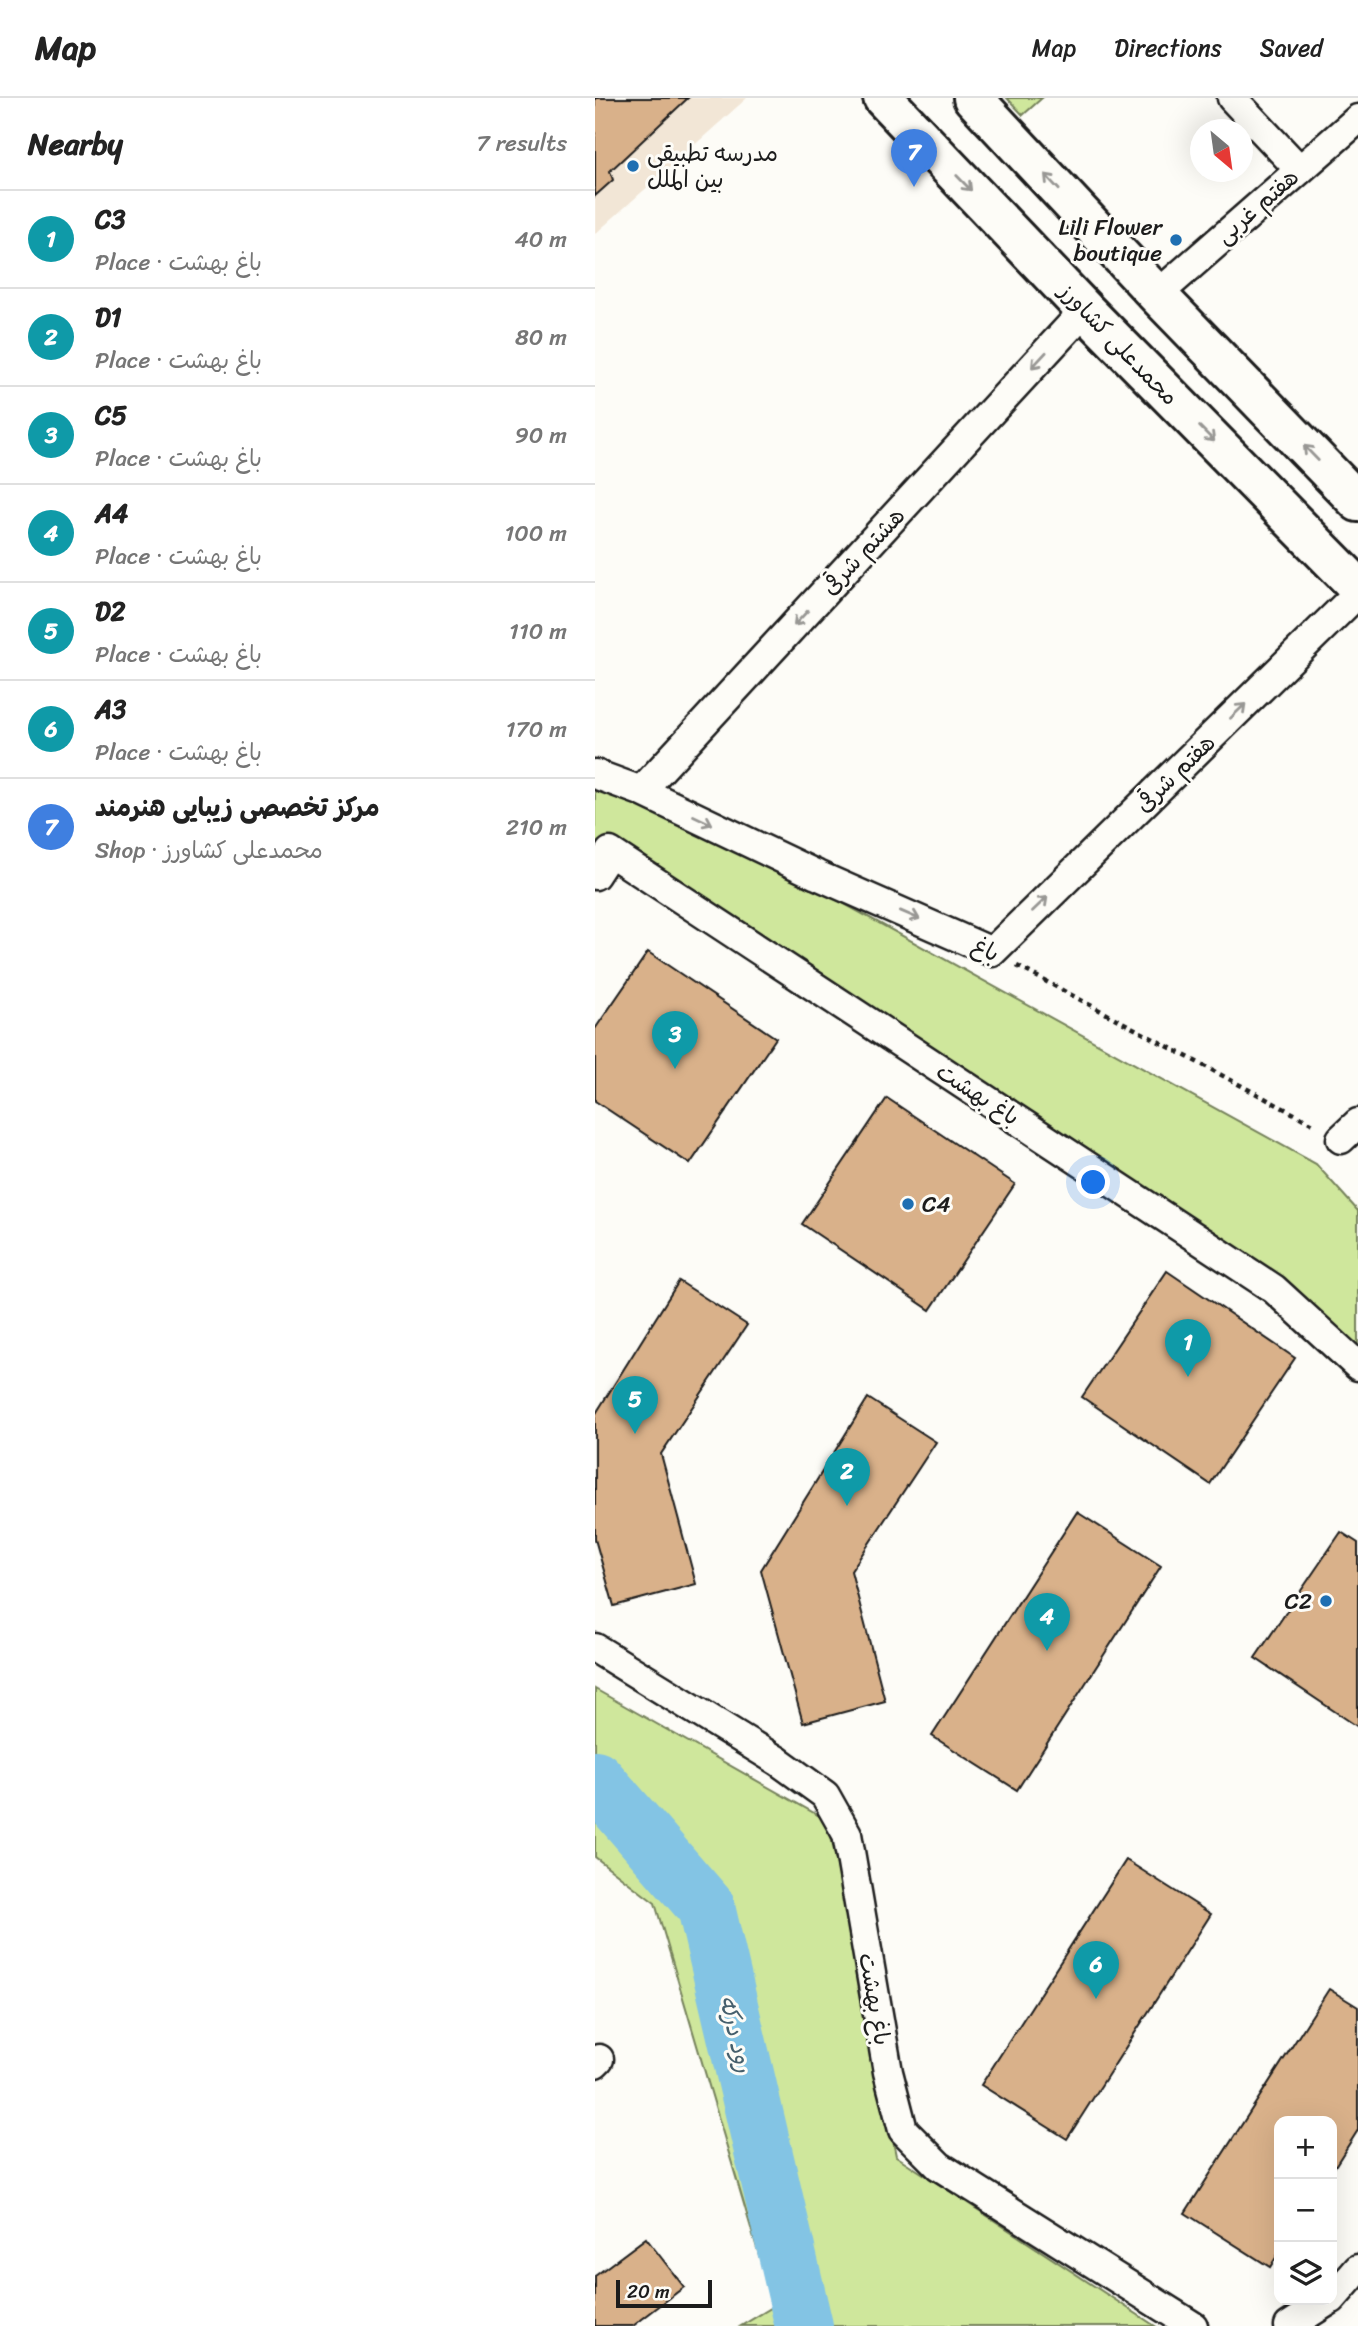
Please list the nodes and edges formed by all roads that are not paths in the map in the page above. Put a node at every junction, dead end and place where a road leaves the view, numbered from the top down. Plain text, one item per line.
1 (883, 98) edge
2 (973, 98) edge
3 (1232, 98) edge
4 (1358, 119) edge
5 (1299, 169) junction
6 (1157, 295) junction
7 (1085, 310) junction
8 (1358, 502) edge
9 (1358, 587) edge
10 (1358, 593) edge
11 (595, 774) edge
12 (641, 791) junction
13 (595, 875) edge
14 (992, 952) joint
15 (1358, 1366) edge
16 (595, 1648) edge
17 (1358, 2269) edge
18 (1337, 2292) edge
19 (1322, 2305) edge
20 (1193, 2326) edge
21 (1289, 2326) edge

1 -> 7 main road, محمدعلی کشاورز
6 -> 2 main road
3 - 5 street
4 - 5 street, هفتم غربی
5 - 6 street, هفتم غربی
8 -> 6 main road
7 -> 9 main road, محمدعلی کشاورز
7 -> 12 street, هشتم شرقی
14 -> 10 street, هفتم شرقی
11 - 12 street, باغ
12 -> 14 street, باغ
13 - 15 street, باغ بهشت
16 - 20 street, باغ بهشت
17 - 18 street
19 - 21 street

